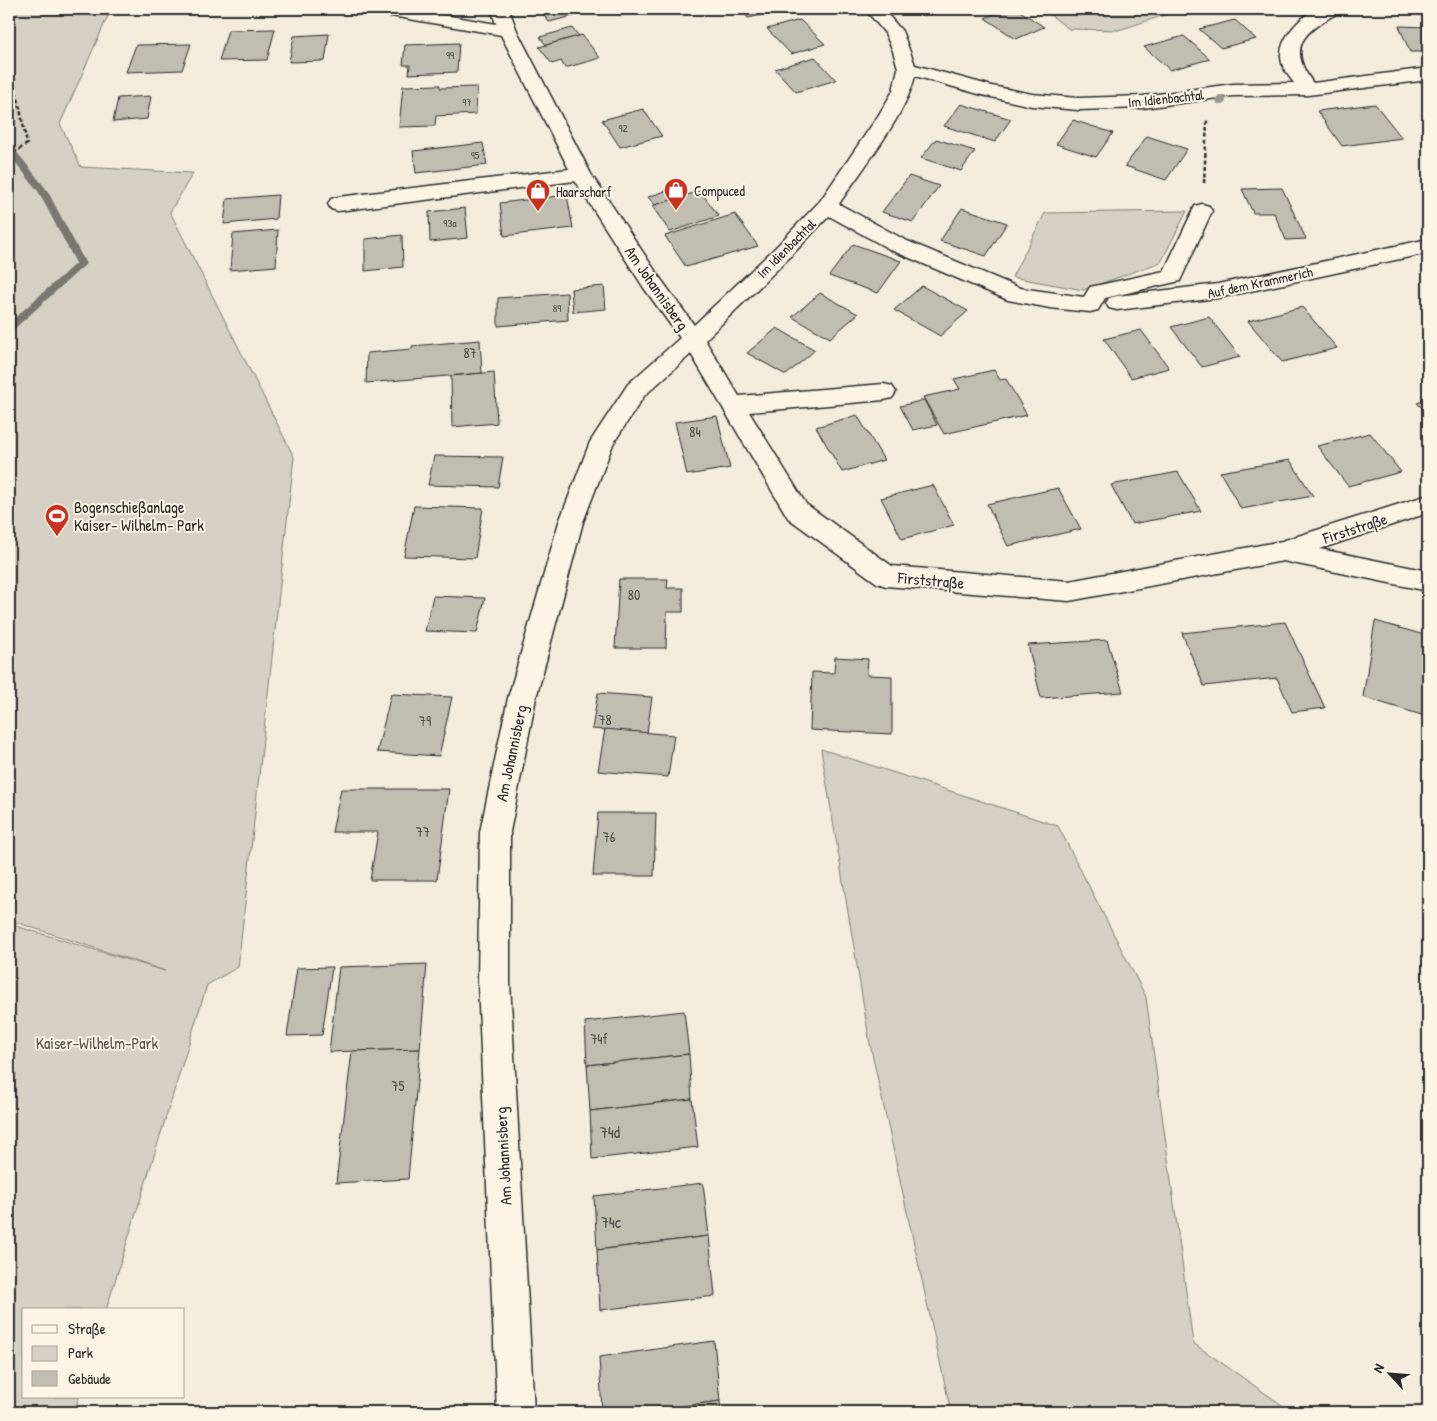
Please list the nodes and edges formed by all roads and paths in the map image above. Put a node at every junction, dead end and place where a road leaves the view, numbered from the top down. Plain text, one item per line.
1 (380, 9) edge
2 (500, 9) edge
3 (874, 9) edge
4 (1332, 9) edge
5 (508, 31) junction
6 (9, 54) edge
7 (906, 68) junction
8 (1428, 74) edge
9 (1308, 89) junction
10 (1206, 94) junction
11 (9, 156) edge
12 (581, 174) junction
13 (338, 204) dead end
14 (828, 206) junction
15 (1202, 211) joint
16 (1428, 246) edge
17 (1090, 305) junction
18 (692, 339) junction
19 (884, 392) dead end
20 (733, 405) junction
21 (1428, 504) edge
22 (1282, 551) junction
23 (1428, 581) edge
24 (516, 1412) edge

1 - 5 street
2 - 5 street, Am Johannisberg
3 - 7 street, Im Idienbachtal
4 - 9 street
5 - 12 street, Am Johannisberg
6 - 11 path
7 - 10 street, Im Idienbachtal
7 - 14 street, Im Idienbachtal
8 - 9 street, Im Idienbachtal
9 - 10 street, Im Idienbachtal
10 - 15 path
12 - 13 street
12 - 18 street, Am Johannisberg
14 - 17 street, Auf dem Krammerich
14 - 18 street, Im Idienbachtal
15 - 17 street
16 - 17 street, Auf dem Krammerich
18 - 20 street, Firststraße
18 - 24 street, Am Johannisberg
19 - 20 street
20 - 22 street, Firststraße
21 - 22 street, Firststraße
22 - 23 street, Firststraße

